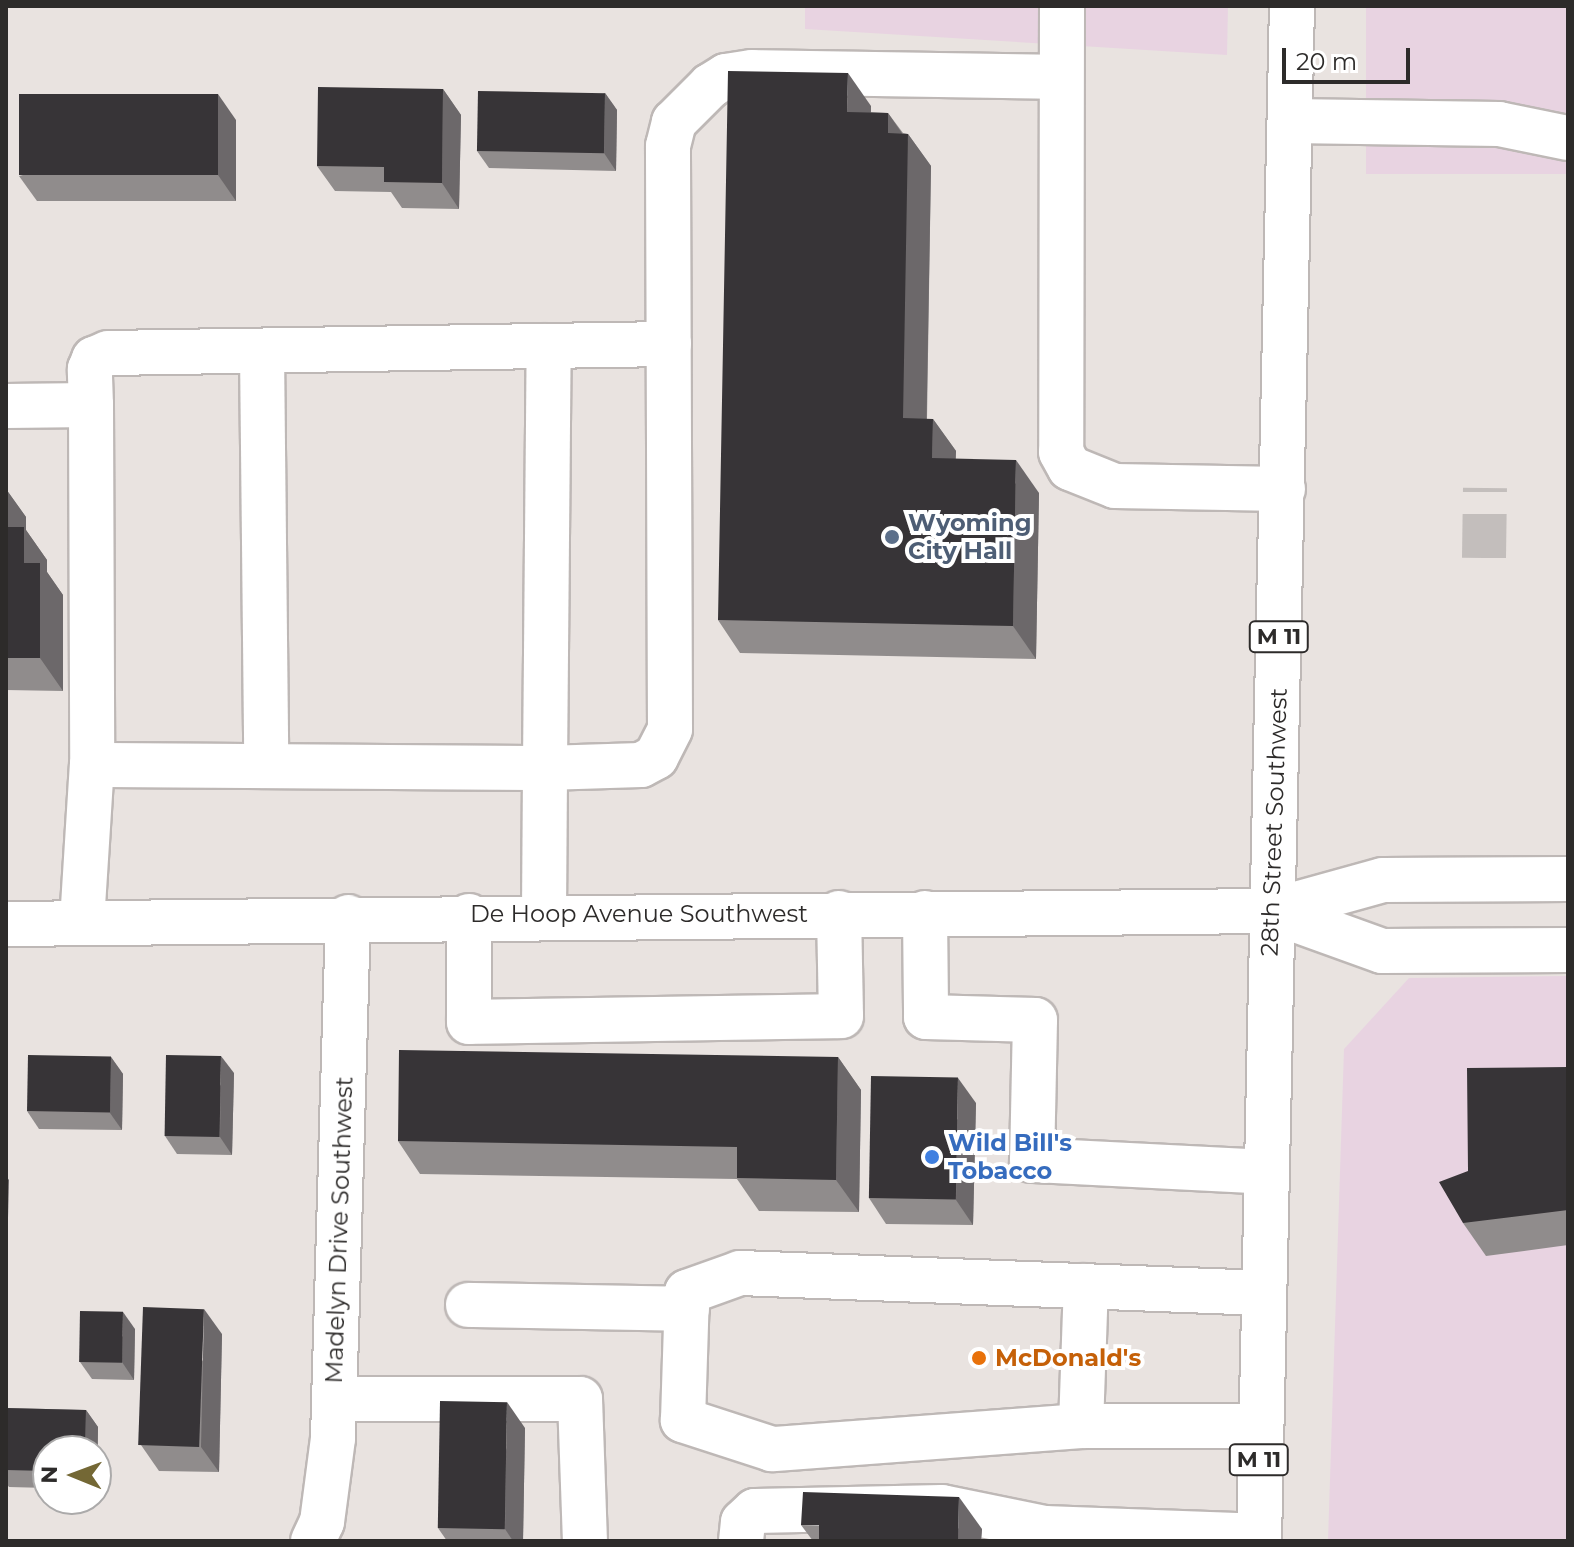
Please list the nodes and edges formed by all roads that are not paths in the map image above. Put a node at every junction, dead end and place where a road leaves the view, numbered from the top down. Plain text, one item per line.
1 (1062, 6) edge
2 (1292, 6) edge
3 (1061, 77) junction
4 (1290, 121) junction
5 (1568, 138) edge
6 (669, 344) junction
7 (549, 346) junction
8 (262, 351) junction
9 (91, 405) junction
10 (6, 406) edge
11 (1283, 489) junction
12 (92, 765) junction
13 (266, 766) junction
14 (545, 768) junction
15 (1568, 879) edge
16 (1271, 911) junction
17 (839, 913) junction
18 (925, 913) junction
19 (544, 915) junction
20 (469, 916) junction
21 (348, 917) junction
22 (82, 922) junction
23 (6, 924) edge
24 (1568, 950) edge
25 (1265, 1172) junction
26 (1086, 1286) junction
27 (1262, 1293) junction
28 (468, 1305) dead end
29 (687, 1309) junction
30 (334, 1399) junction
31 (1081, 1426) junction
32 (1259, 1426) junction
33 (1045, 1535) edge
34 (1259, 1538) edge
35 (313, 1541) edge
36 (585, 1541) edge
37 (741, 1541) edge

1 - 3 street
2 - 4 street, 28th Street Southwest / M 11
3 - 6 street
3 - 11 street
4 - 5 street
4 - 11 street, 28th Street Southwest / M 11
6 - 7 street
6 - 14 street
7 - 8 street
7 - 14 street
8 - 9 street
8 - 13 street
9 - 10 street
9 - 12 street
11 - 16 street, 28th Street Southwest / M 11
12 - 13 street
12 - 22 street
13 - 14 street
14 - 19 street
15 - 16 street
16 - 18 street, De Hoop Avenue Southwest
16 - 24 street
16 - 25 street, 28th Street Southwest / M 11
17 - 18 street, De Hoop Avenue Southwest
17 - 19 street, De Hoop Avenue Southwest
17 - 20 street
18 - 25 street
19 - 20 street, De Hoop Avenue Southwest
20 - 21 street, De Hoop Avenue Southwest
21 - 22 street, De Hoop Avenue Southwest
21 - 30 street, Madelyn Drive Southwest
22 - 23 street, De Hoop Avenue Southwest
25 - 27 street, 28th Street Southwest / M 11
26 - 27 street
26 - 29 street
26 - 31 street
27 - 32 street, 28th Street Southwest / M 11
28 - 29 street
29 - 31 street
30 - 35 street, Madelyn Drive Southwest
30 - 36 street
31 - 32 street
32 - 34 street, 28th Street Southwest / M 11
33 - 34 street
33 - 37 street

